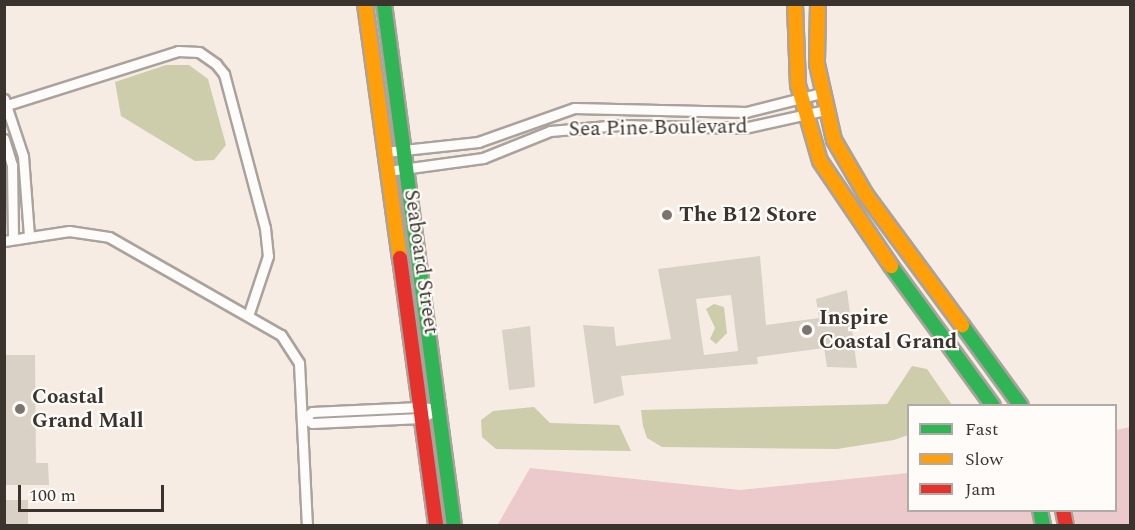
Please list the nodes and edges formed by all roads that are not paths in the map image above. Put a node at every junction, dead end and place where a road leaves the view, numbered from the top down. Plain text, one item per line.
1 (365, 4) edge
2 (384, 4) edge
3 (795, 4) edge
4 (818, 4) edge
5 (821, 93) junction
6 (801, 99) junction
7 (5, 104) edge
8 (694, 109) junction
9 (826, 110) junction
10 (804, 117) junction
11 (695, 128) junction
12 (4, 139) edge
13 (404, 151) junction
14 (385, 152) junction
15 (406, 170) junction
16 (388, 171) junction
17 (29, 236) junction
18 (9, 240) edge
19 (249, 313) junction
20 (992, 404) edge
21 (1020, 404) edge
22 (438, 409) junction
23 (420, 412) junction
24 (304, 418) junction
25 (307, 525) edge
26 (436, 525) edge
27 (454, 525) edge

1 - 14 street, Seaboard Street
2 - 13 street, Seaboard Street
3 - 6 street
4 - 5 street
5 - 6 street, Sea Pine Boulevard
5 - 9 street
6 - 8 street, Sea Pine Boulevard
6 - 10 street
7 - 17 street
7 - 19 street
8 - 11 street
8 - 13 street, Sea Pine Boulevard
9 - 10 street, Sea Pine Boulevard
9 - 21 street
10 - 11 street, Sea Pine Boulevard
10 - 20 street
11 - 15 street, Sea Pine Boulevard
12 - 18 street
13 - 14 street, Sea Pine Boulevard
13 - 15 street, Seaboard Street
14 - 16 street, Seaboard Street
15 - 16 street, Sea Pine Boulevard
15 - 22 street, Seaboard Street
16 - 23 street, Seaboard Street
17 - 18 street
17 - 19 street
19 - 24 street
22 - 23 street
22 - 27 street, Seaboard Street
23 - 24 street
23 - 26 street, Seaboard Street
24 - 25 street

